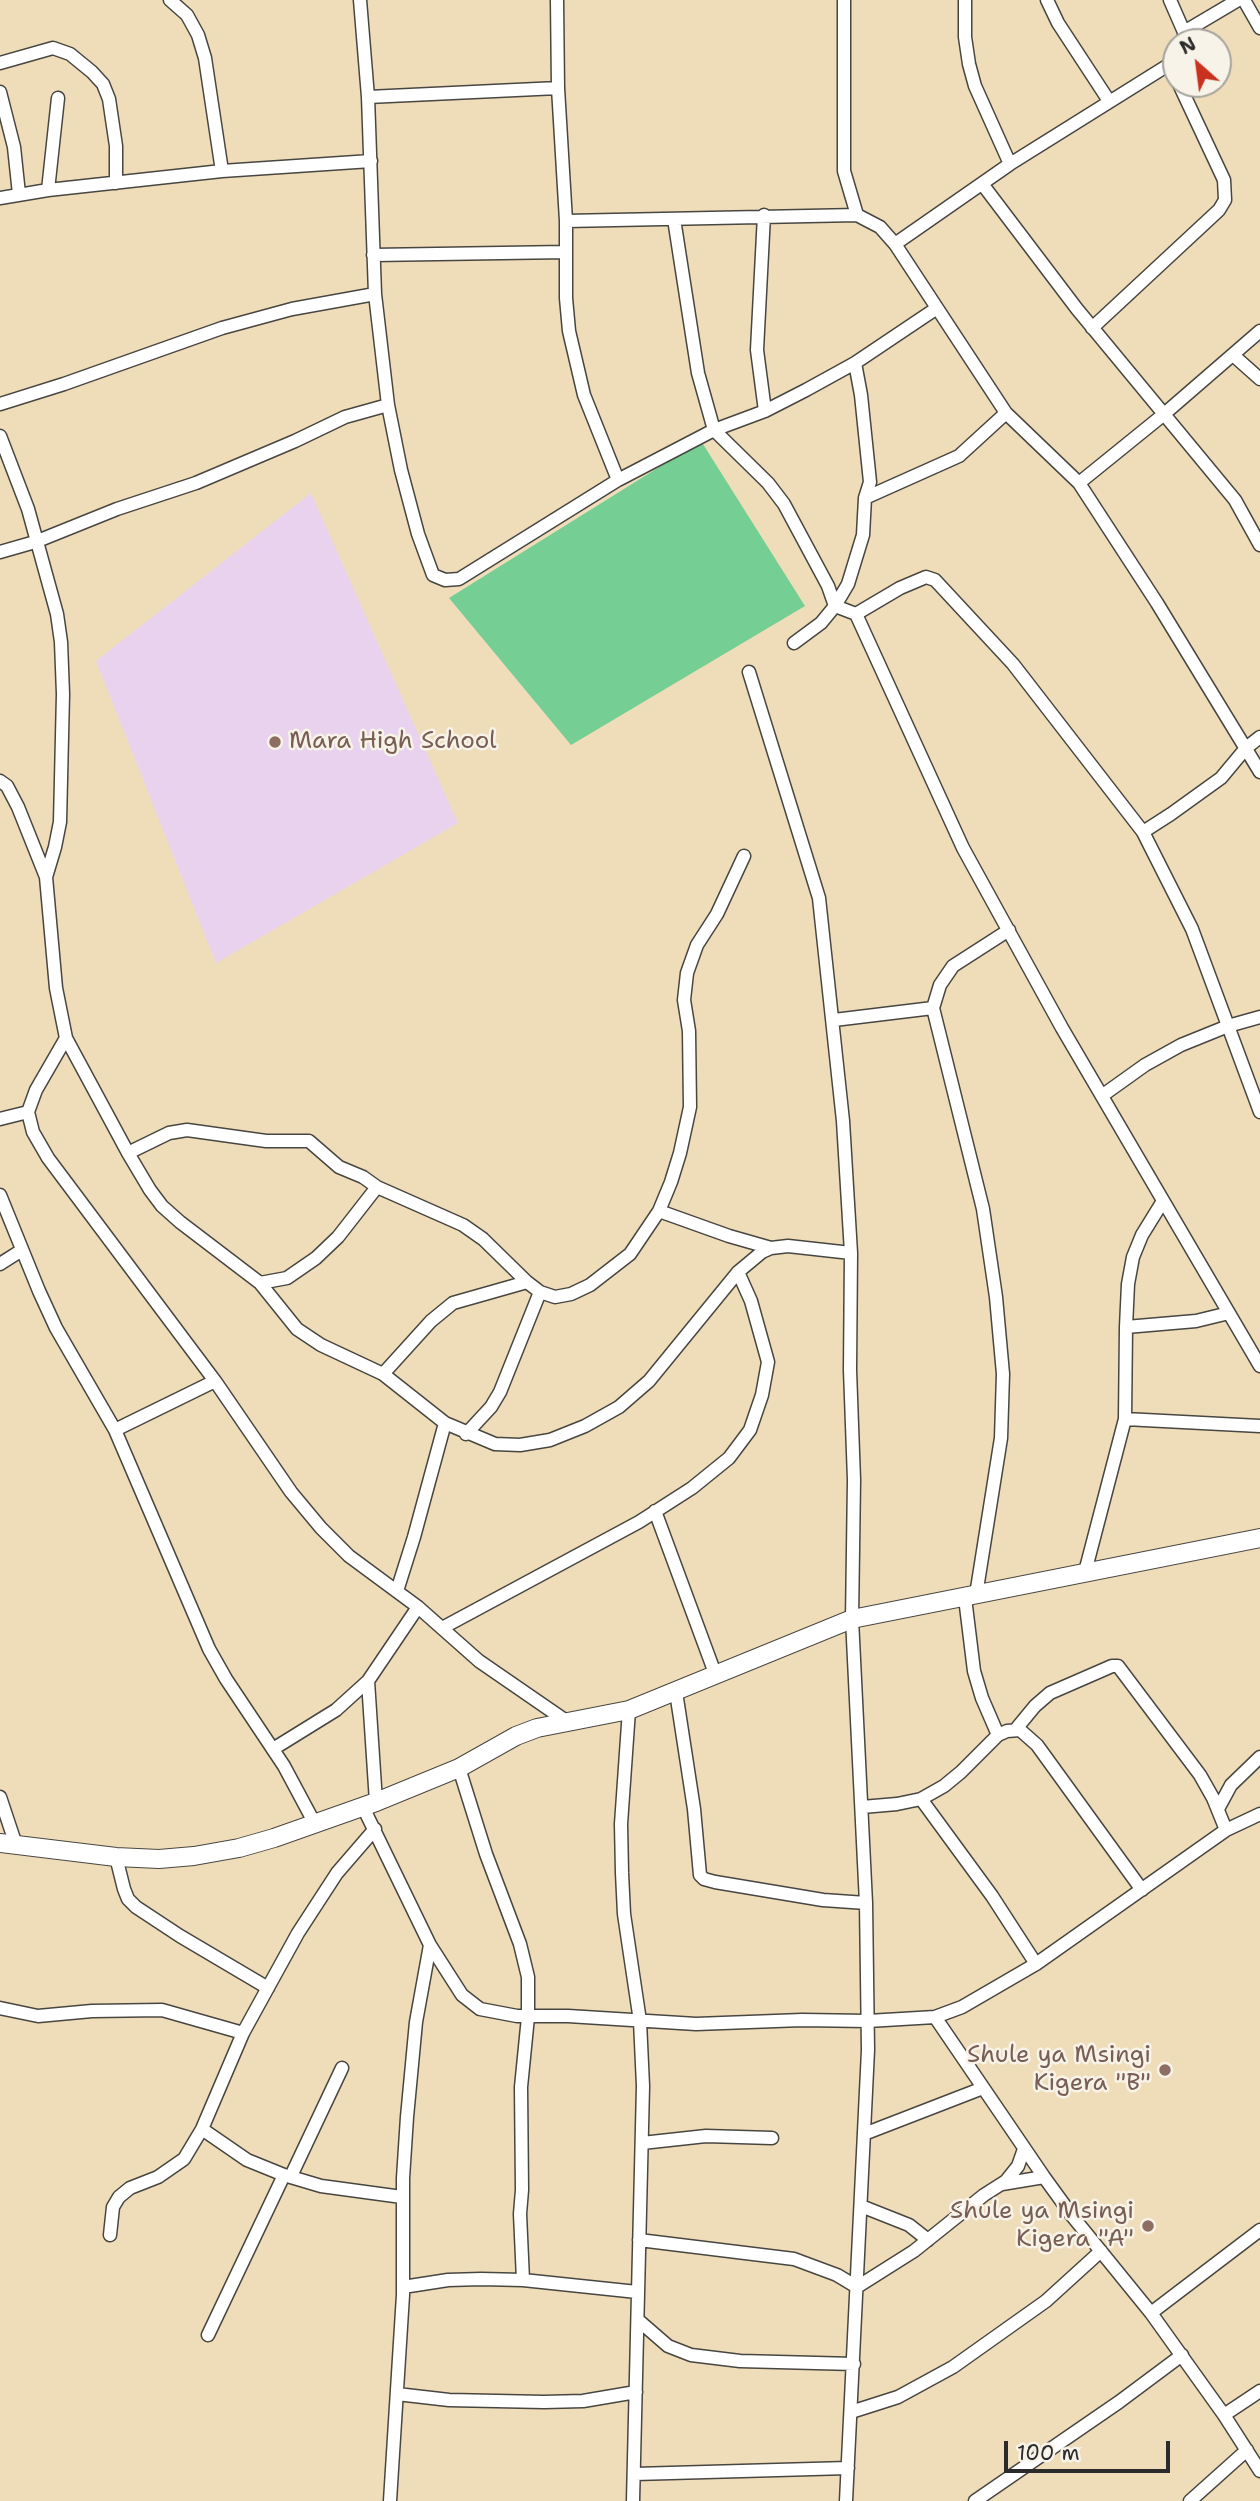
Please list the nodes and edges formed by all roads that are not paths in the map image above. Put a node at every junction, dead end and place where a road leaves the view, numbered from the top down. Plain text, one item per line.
1 (170, 0) edge
2 (360, 0) edge
3 (557, 0) edge
4 (844, 0) edge
5 (965, 0) edge
6 (1047, 0) edge
7 (1170, 0) edge
8 (1241, 0) edge
9 (1260, 27) edge
10 (1181, 28) edge
11 (1198, 28) edge
12 (0, 63) edge
13 (1162, 68) edge
14 (558, 88) junction
15 (0, 92) edge
16 (368, 97) junction
17 (58, 98) dead end
18 (1186, 98) edge
19 (1109, 101) junction
20 (371, 161) junction
21 (1010, 164) junction
22 (222, 172) junction
23 (116, 183) junction
24 (984, 185) junction
25 (48, 190) junction
26 (19, 194) junction
27 (0, 198) edge
28 (764, 215) junction
29 (857, 215) junction
30 (674, 219) junction
31 (566, 220) junction
32 (895, 244) junction
33 (566, 252) junction
34 (373, 256) junction
35 (375, 294) junction
36 (937, 308) junction
37 (1092, 328) junction
38 (1260, 331) edge
39 (1233, 355) junction
40 (855, 363) junction
41 (1260, 379) edge
42 (0, 404) edge
43 (388, 405) junction
44 (765, 411) junction
45 (1006, 413) junction
46 (1163, 415) junction
47 (714, 430) junction
48 (0, 436) edge
49 (618, 480) junction
50 (1079, 483) junction
51 (865, 498) junction
52 (35, 542) junction
53 (1260, 545) edge
54 (0, 552) edge
55 (835, 606) junction
56 (856, 614) junction
57 (794, 643) dead end
58 (749, 673) dead end
59 (1260, 737) edge
60 (1246, 748) junction
61 (1260, 772) edge
62 (0, 781) edge
63 (1143, 832) junction
64 (744, 856) dead end
65 (46, 877) junction
66 (1009, 930) junction
67 (933, 1008) junction
68 (1260, 1017) edge
69 (834, 1020) junction
70 (1228, 1026) junction
71 (66, 1038) junction
72 (1103, 1095) junction
73 (28, 1112) junction
74 (1260, 1112) edge
75 (0, 1119) edge
76 (128, 1153) junction
77 (377, 1187) junction
78 (0, 1195) edge
79 (1163, 1201) junction
80 (659, 1210) junction
81 (771, 1248) junction
82 (22, 1250) junction
83 (851, 1253) junction
84 (0, 1264) edge
85 (738, 1272) junction
86 (527, 1282) junction
87 (260, 1283) junction
88 (540, 1292) junction
89 (1229, 1313) junction
90 (1126, 1326) junction
91 (1260, 1366) edge
92 (383, 1374) junction
93 (215, 1381) junction
94 (1125, 1419) junction
95 (446, 1423) junction
96 (1260, 1426) edge
97 (115, 1430) junction
98 (466, 1434) junction
99 (655, 1511) junction
100 (1260, 1538) edge
101 (1085, 1572) junction
102 (397, 1591) junction
103 (971, 1596) junction
104 (418, 1606) junction
105 (852, 1619) junction
106 (442, 1628) junction
107 (716, 1676) junction
108 (368, 1681) junction
109 (676, 1692) junction
110 (629, 1710) junction
111 (569, 1723) junction
112 (1016, 1729) junction
113 (998, 1735) junction
114 (273, 1749) junction
115 (1260, 1757) edge
116 (458, 1768) junction
117 (0, 1797) edge
118 (921, 1798) junction
119 (369, 1804) junction
120 (862, 1807) junction
121 (1218, 1809) junction
122 (1260, 1814) edge
123 (315, 1824) junction
124 (374, 1829) junction
125 (1226, 1830) junction
126 (8, 1844) edge
127 (116, 1857) junction
128 (1142, 1890) junction
129 (866, 1903) junction
130 (430, 1945) junction
131 (1036, 1964) junction
132 (268, 1988) junction
133 (0, 2008) edge
134 (528, 2017) junction
135 (935, 2017) junction
136 (640, 2021) junction
137 (868, 2021) junction
138 (243, 2033) junction
139 (342, 2068) dead end
140 (983, 2088) junction
141 (202, 2129) junction
142 (864, 2134) junction
143 (772, 2138) dead end
144 (642, 2143) junction
145 (1024, 2149) junction
146 (288, 2176) junction
147 (1044, 2177) junction
148 (1002, 2184) junction
149 (402, 2197) junction
150 (861, 2206) junction
151 (1260, 2230) edge
152 (110, 2235) dead end
153 (639, 2240) junction
154 (928, 2240) junction
155 (1101, 2251) junction
156 (523, 2280) junction
157 (403, 2287) junction
158 (857, 2287) junction
159 (637, 2292) junction
160 (1151, 2313) junction
161 (638, 2320) junction
162 (208, 2335) dead end
163 (1182, 2355) junction
164 (854, 2364) junction
165 (1260, 2391) edge
166 (636, 2392) junction
167 (397, 2394) junction
168 (851, 2412) junction
169 (1224, 2415) junction
170 (1247, 2450) junction
171 (848, 2468) junction
172 (1260, 2471) edge
173 (635, 2474) junction
174 (390, 2501) edge
175 (633, 2501) edge
176 (846, 2501) edge
177 (975, 2501) edge
178 (1190, 2501) edge

1 - 22 street
2 - 16 street
3 - 14 street
4 - 29 street
5 - 21 street
6 - 19 street
7 - 10 street
8 - 9 street
8 - 11 street
12 - 23 street
13 - 19 street
14 - 16 street
14 - 31 street
15 - 26 street
16 - 20 street
17 - 25 street
18 - 37 street
19 - 21 street
20 - 22 street
20 - 34 street
21 - 24 street
22 - 23 street
23 - 25 street
24 - 32 street
24 - 37 street
25 - 26 street
26 - 27 street
28 - 29 street
28 - 30 street
28 - 44 street
29 - 32 street
30 - 31 street
30 - 47 street
31 - 33 street
32 - 36 street
33 - 34 street
33 - 49 street
34 - 35 street
35 - 42 street
35 - 43 street
36 - 40 street
36 - 45 street
37 - 46 street
38 - 39 street
39 - 41 street
39 - 46 street
40 - 44 street
40 - 51 street
43 - 49 street
43 - 52 street
44 - 47 street
45 - 50 street
45 - 51 street
46 - 50 street
46 - 53 street
47 - 49 street
47 - 55 street
48 - 52 street
50 - 60 street
51 - 55 street
52 - 54 street
52 - 65 street
55 - 56 street
55 - 57 street
56 - 63 street
56 - 66 street
58 - 69 street
59 - 60 street
60 - 61 street
60 - 63 street
62 - 65 street
63 - 70 street
64 - 80 street
65 - 71 street
66 - 67 street
66 - 72 street
67 - 69 street
67 - 103 street
68 - 70 street
69 - 83 street
70 - 72 street
70 - 74 street
71 - 73 street
71 - 76 street
72 - 79 street
73 - 75 street
73 - 93 street
76 - 77 street
76 - 87 street
77 - 86 street
77 - 87 street
78 - 82 street
79 - 89 street
79 - 90 street
80 - 81 street
80 - 88 street
81 - 83 street
81 - 85 street
82 - 84 street
82 - 97 street
83 - 105 street
85 - 98 street
85 - 99 street
86 - 88 street
86 - 92 street
87 - 92 street
88 - 98 street
89 - 90 street
89 - 91 street
90 - 94 street
92 - 95 street
93 - 97 street
93 - 102 street
94 - 96 street
94 - 101 street
95 - 98 street
95 - 102 street
97 - 114 street
99 - 106 street
99 - 107 street
100 - 101 street
101 - 103 street
102 - 104 street
103 - 105 street
103 - 113 street
104 - 106 street
104 - 108 street
105 - 107 street
105 - 120 street
106 - 111 street
107 - 109 street
108 - 114 street
108 - 119 street
109 - 110 street
109 - 129 street
110 - 111 street
110 - 136 street
111 - 116 street
112 - 113 street
112 - 121 street
112 - 128 street
113 - 118 street
114 - 123 street
115 - 121 street
116 - 119 street
116 - 134 street
117 - 126 street
118 - 120 street
118 - 131 street
119 - 123 street
119 - 124 street
120 - 129 street
121 - 125 street
122 - 125 street
123 - 127 street
124 - 130 street
124 - 132 street
125 - 128 street
126 - 127 street
127 - 132 street
128 - 131 street
129 - 137 street
130 - 134 street
130 - 149 street
131 - 135 street
132 - 138 street
133 - 138 street
134 - 136 street
134 - 156 street
135 - 137 street
135 - 140 street
136 - 137 street
136 - 144 street
137 - 142 street
138 - 141 street
139 - 146 street
140 - 142 street
140 - 145 street
141 - 146 street
141 - 152 street
142 - 150 street
143 - 144 street
144 - 153 street
145 - 147 street
145 - 148 street
146 - 149 street
146 - 162 street
147 - 148 street
147 - 155 street
148 - 154 street
149 - 157 street
150 - 154 street
150 - 158 street
151 - 160 street
153 - 158 street
153 - 159 street
154 - 158 street
155 - 160 street
155 - 168 street
156 - 157 street
156 - 159 street
157 - 167 street
158 - 164 street
159 - 161 street
160 - 163 street
161 - 164 street
161 - 166 street
163 - 169 street
163 - 177 street
164 - 168 street
165 - 169 street
166 - 167 street
166 - 173 street
167 - 174 street
168 - 171 street
169 - 170 street
170 - 172 street
170 - 178 street
171 - 173 street
171 - 176 street
173 - 175 street

